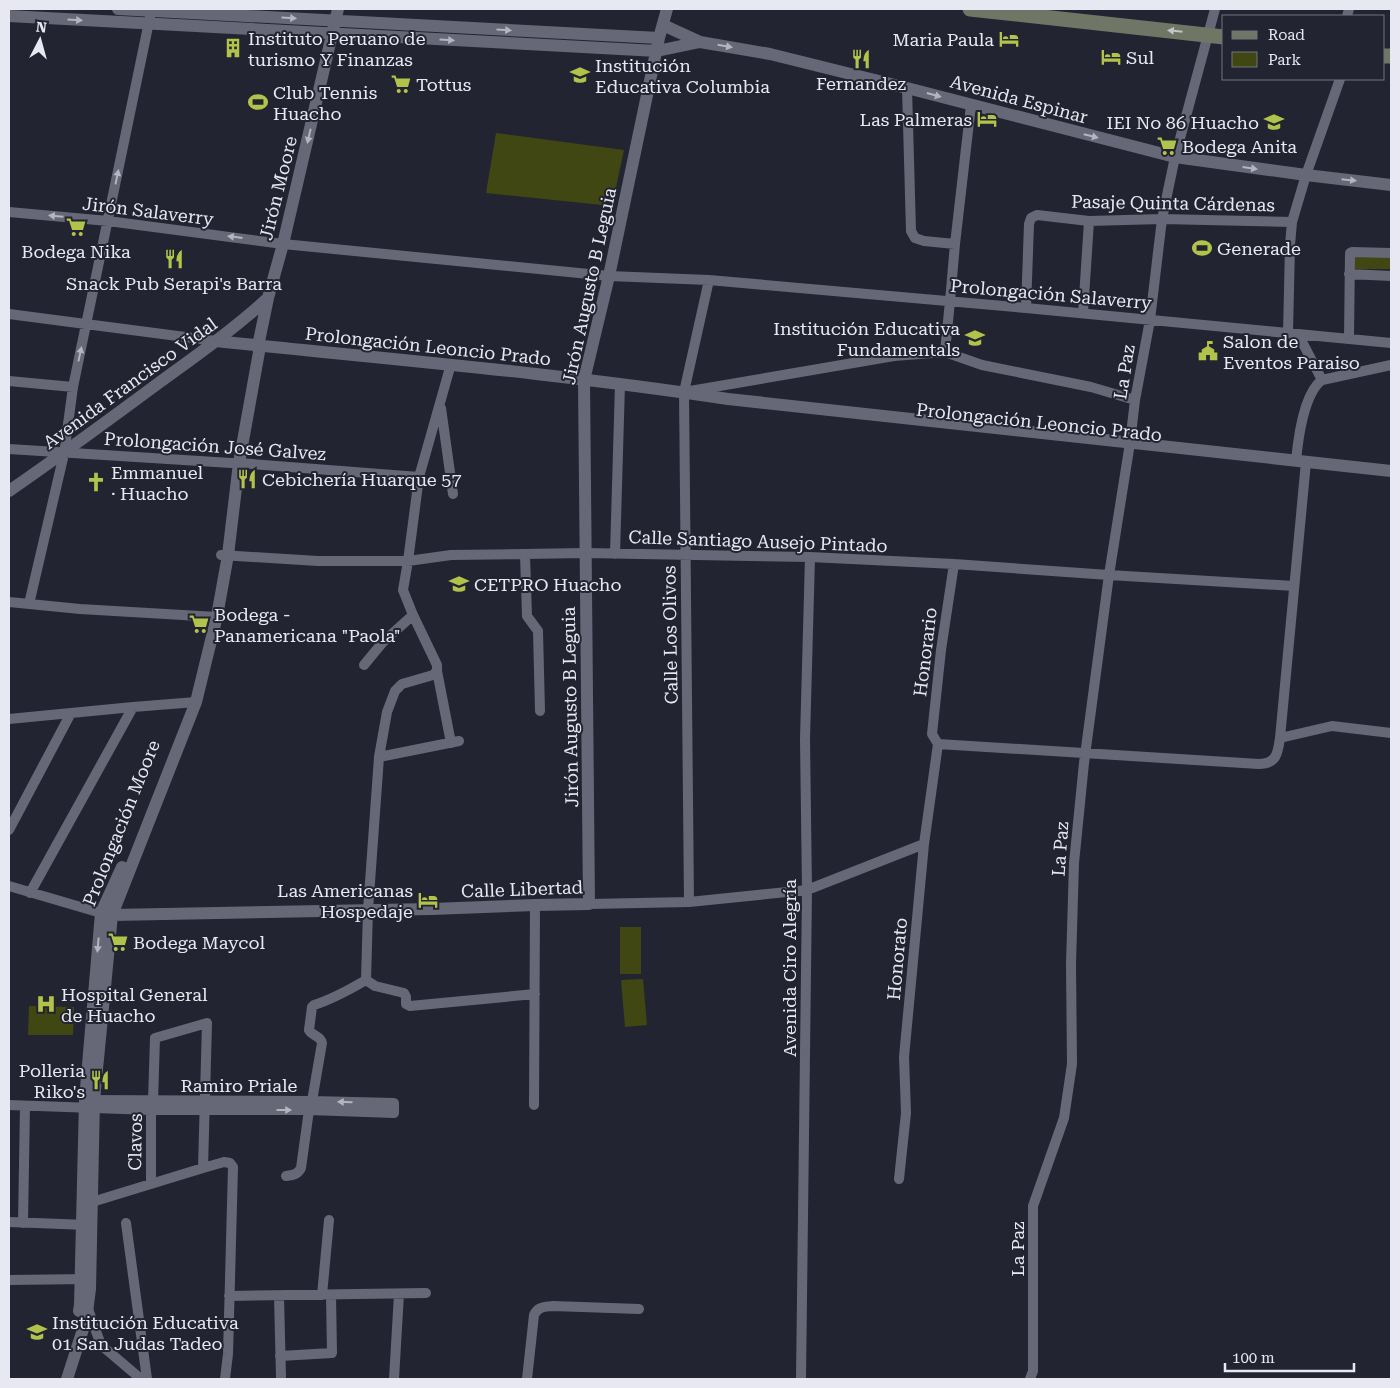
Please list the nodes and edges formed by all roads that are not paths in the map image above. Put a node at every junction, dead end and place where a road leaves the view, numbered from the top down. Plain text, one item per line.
1 (118, 9) edge
2 (667, 9) edge
3 (970, 9) edge
4 (1215, 9) edge
5 (152, 10) edge
6 (9, 16) edge
7 (336, 21) edge
8 (149, 24) junction
9 (663, 24) junction
10 (1207, 35) junction
11 (1222, 37) edge
12 (700, 42) junction
13 (658, 45) junction
14 (1340, 80) edge
15 (907, 88) junction
16 (971, 105) junction
17 (1175, 157) junction
18 (1306, 175) junction
19 (1391, 185) edge
20 (9, 212) edge
21 (1162, 219) junction
22 (108, 221) junction
23 (1089, 222) junction
24 (1292, 222) junction
25 (283, 244) junction
26 (954, 244) junction
27 (1391, 253) edge
28 (1349, 274) junction
29 (609, 276) junction
30 (1391, 276) edge
31 (709, 280) junction
32 (268, 298) junction
33 (950, 302) junction
34 (1026, 308) junction
35 (1083, 313) junction
36 (9, 314) edge
37 (1150, 320) junction
38 (86, 324) junction
39 (1293, 333) junction
40 (1349, 338) junction
41 (216, 341) junction
42 (1391, 343) edge
43 (258, 346) junction
44 (945, 352) junction
45 (451, 364) junction
46 (1391, 365) edge
47 (584, 380) junction
48 (1322, 380) junction
49 (9, 381) edge
50 (620, 384) junction
51 (73, 387) junction
52 (684, 392) junction
53 (1135, 400) junction
54 (441, 404) junction
55 (1130, 446) junction
56 (9, 450) edge
57 (64, 454) junction
58 (235, 463) junction
59 (1302, 464) junction
60 (1391, 472) edge
61 (419, 477) junction
62 (1391, 479) edge
63 (9, 492) edge
64 (452, 494) dead end
65 (586, 553) junction
66 (615, 554) junction
67 (685, 554) junction
68 (224, 555) junction
69 (525, 555) junction
70 (810, 557) junction
71 (408, 561) junction
72 (954, 564) junction
73 (1109, 575) junction
74 (1294, 586) junction
75 (9, 602) edge
76 (29, 604) junction
77 (413, 615) junction
78 (214, 617) junction
79 (364, 665) dead end
80 (437, 671) junction
81 (192, 703) junction
82 (133, 707) junction
83 (540, 710) dead end
84 (71, 713) junction
85 (9, 719) edge
86 (1391, 733) edge
87 (1280, 738) junction
88 (938, 744) junction
89 (1086, 753) junction
90 (379, 757) junction
91 (9, 830) edge
92 (924, 844) junction
93 (9, 886) edge
94 (807, 890) junction
95 (30, 893) junction
96 (689, 902) junction
97 (589, 904) junction
98 (534, 905) junction
99 (368, 910) junction
100 (106, 914) junction
101 (366, 980) junction
102 (535, 994) junction
103 (89, 1104) junction
104 (9, 1105) edge
105 (152, 1105) junction
106 (534, 1105) dead end
107 (24, 1106) junction
108 (205, 1106) junction
109 (310, 1106) junction
110 (394, 1108) dead end
111 (203, 1168) junction
112 (286, 1176) dead end
113 (899, 1179) dead end
114 (151, 1183) junction
115 (92, 1202) junction
116 (329, 1220) dead end
117 (9, 1222) edge
118 (23, 1223) junction
119 (126, 1223) dead end
120 (87, 1225) junction
121 (85, 1279) junction
122 (9, 1280) edge
123 (426, 1293) dead end
124 (399, 1294) junction
125 (327, 1295) junction
126 (229, 1296) junction
127 (279, 1296) junction
128 (84, 1307) junction
129 (639, 1309) dead end
130 (280, 1356) junction
131 (281, 1377) dead end
132 (58, 1379) edge
133 (67, 1379) edge
134 (142, 1379) edge
135 (147, 1379) edge
136 (225, 1379) edge
137 (394, 1379) edge
138 (527, 1379) edge
139 (801, 1379) edge
140 (1030, 1379) edge

1 - 5 street
2 - 9 street, Jirón Augusto B Leguia
10 -> 3 main road
4 - 10 street, La Paz
5 -> 7 street
5 - 8 street
6 -> 8 street
7 - 8 street
7 -> 13 street, Avenida Espinar
7 -> 25 street, Jirón Moore
22 -> 8 street
9 - 12 street, Avenida Espinar
9 - 13 street, Jirón Augusto B Leguia
10 - 11 main road
10 - 17 street, La Paz
12 - 13 street, Avenida Espinar
12 -> 15 street, Avenida Espinar
13 - 29 street, Jirón Augusto B Leguia
14 - 18 street
15 -> 16 street, Avenida Espinar
15 - 26 street
16 -> 17 street, Avenida Espinar
16 - 26 street
17 -> 18 street, Avenida Espinar
17 - 21 street, La Paz
18 -> 19 street, Avenida Espinar
18 - 24 street
22 -> 20 street, Jirón Salaverry
21 - 23 street, Pasaje Quinta Cárdenas
21 - 24 street, Pasaje Quinta Cárdenas
21 - 37 street, La Paz
25 -> 22 street, Jirón Salaverry
22 - 38 street
23 - 34 street, Pasaje Quinta Cárdenas
23 - 35 street
24 - 39 street
25 - 29 street, Jirón Salaverry
25 - 32 street, Jirón Moore
26 - 33 street
27 - 28 street
28 - 30 street
28 - 40 street
29 - 31 street, Prolongación Salaverry
29 - 47 street, Jirón Augusto B Leguia
31 - 33 street, Prolongación Salaverry
31 - 52 street, Calle Los Olivos
32 - 41 street, Avenida Francisco Vidal
32 - 43 street, Jirón Moore
33 - 34 street, Prolongación Salaverry
33 - 44 street
34 - 35 street, Prolongación Salaverry
35 - 37 street, Prolongación Salaverry
36 - 38 street
37 - 39 street, Prolongación Salaverry
37 - 53 street, La Paz
38 - 41 street
51 -> 38 street
39 - 40 street, Prolongación Salaverry
39 - 48 street
40 - 42 street, Prolongación Salaverry
41 - 43 street, Prolongación Leoncio Prado
41 - 57 street, Avenida Francisco Vidal
43 - 45 street, Prolongación Leoncio Prado
43 - 58 street, Jirón Moore
44 - 52 street, Prolongación Leoncio Prado
44 - 53 street, Prolongación Leoncio Prado
45 - 47 street, Prolongación Leoncio Prado
45 - 54 street
46 - 48 street
47 - 50 street, Prolongación Leoncio Prado
47 - 65 street, Jirón Augusto B Leguia
48 - 59 street
49 - 51 street
50 - 52 street, Prolongación Leoncio Prado
50 - 66 street
51 - 57 street
52 - 55 street, Prolongación Leoncio Prado
52 - 67 street, Calle Los Olivos
53 - 55 street, La Paz
54 - 61 street
54 - 64 street
55 - 59 street, Prolongación Leoncio Prado
55 - 73 street, La Paz
56 - 57 street, Prolongación José Galvez
57 - 58 street, Prolongación José Galvez
57 - 63 street, Avenida Francisco Vidal
57 - 76 street
58 - 61 street, Prolongación José Galvez
58 - 68 street, Prolongación Moore
59 - 60 street, Prolongación Leoncio Prado
59 - 62 street, Prolongación Leoncio Prado
59 - 74 street
61 - 71 street
65 - 66 street, Calle Santiago Ausejo Pintado
65 - 69 street, Calle Santiago Ausejo Pintado
65 - 97 street, Jirón Augusto B Leguia
66 - 67 street, Calle Santiago Ausejo Pintado
67 - 70 street, Calle Santiago Ausejo Pintado
67 - 96 street, Calle Los Olivos
68 - 71 street, Calle Santiago Ausejo Pintado
68 - 78 street, Prolongación Moore
69 - 71 street, Calle Santiago Ausejo Pintado
69 - 83 street
70 - 72 street, Calle Santiago Ausejo Pintado
70 - 94 street, Avenida Ciro Alegría
71 - 77 street
72 - 73 street, Calle Santiago Ausejo Pintado
72 - 88 street, Honorario
73 - 74 street, Calle Santiago Ausejo Pintado
73 - 89 street, La Paz
74 - 87 street
75 - 76 street
76 - 78 street
77 - 79 street
77 - 80 street
78 - 81 street, Prolongación Moore
80 - 90 street
80 - 90 street
81 - 82 street
81 - 100 street, Prolongación Moore
82 - 84 street
82 - 95 street
84 - 85 street
84 - 91 street
86 - 87 street
87 - 89 street
88 - 89 street
88 - 92 street, Honorato
89 - 140 street, La Paz
90 - 99 street
92 - 94 street, Calle Libertad
92 - 113 street, Honorato
93 - 95 street
94 - 96 street, Calle Libertad
94 - 139 street, Avenida Ciro Alegría
95 - 100 street
96 - 97 street, Calle Libertad
97 - 98 street, Calle Libertad
98 - 99 street, Calle Libertad
98 - 102 street
99 - 100 street, Calle Libertad
99 - 101 street
100 - 103 street, Prolongación Moore
101 - 102 street
101 - 109 street
102 - 106 street
103 - 105 street, Ramiro Priale
103 - 107 street, Ramiro Priale
103 - 115 street, Prolongación Moore
103 - 120 street, Prolongación Moore
104 - 107 street, Ramiro Priale
105 - 108 street, Ramiro Priale
105 - 108 street, Clavos
105 - 114 street, Clavos
107 - 118 street
108 - 109 street, Ramiro Priale
108 - 111 street
109 - 110 street, Ramiro Priale
109 - 112 street
111 - 114 street
111 - 126 street
114 - 115 street
115 - 120 street, Prolongación Moore
116 - 125 street
117 - 118 street
118 - 120 street
119 - 135 street
120 - 121 street, Prolongación Moore
121 - 122 street
121 - 128 street, Prolongación Moore
123 - 124 street
124 - 125 street
124 - 137 street
125 - 127 street
125 - 130 street
126 - 127 street
126 - 136 street
127 - 130 street
128 - 132 street, Prolongación Moore
128 - 133 street, Prolongación Moore
128 - 134 street
129 - 138 street
130 - 131 street

